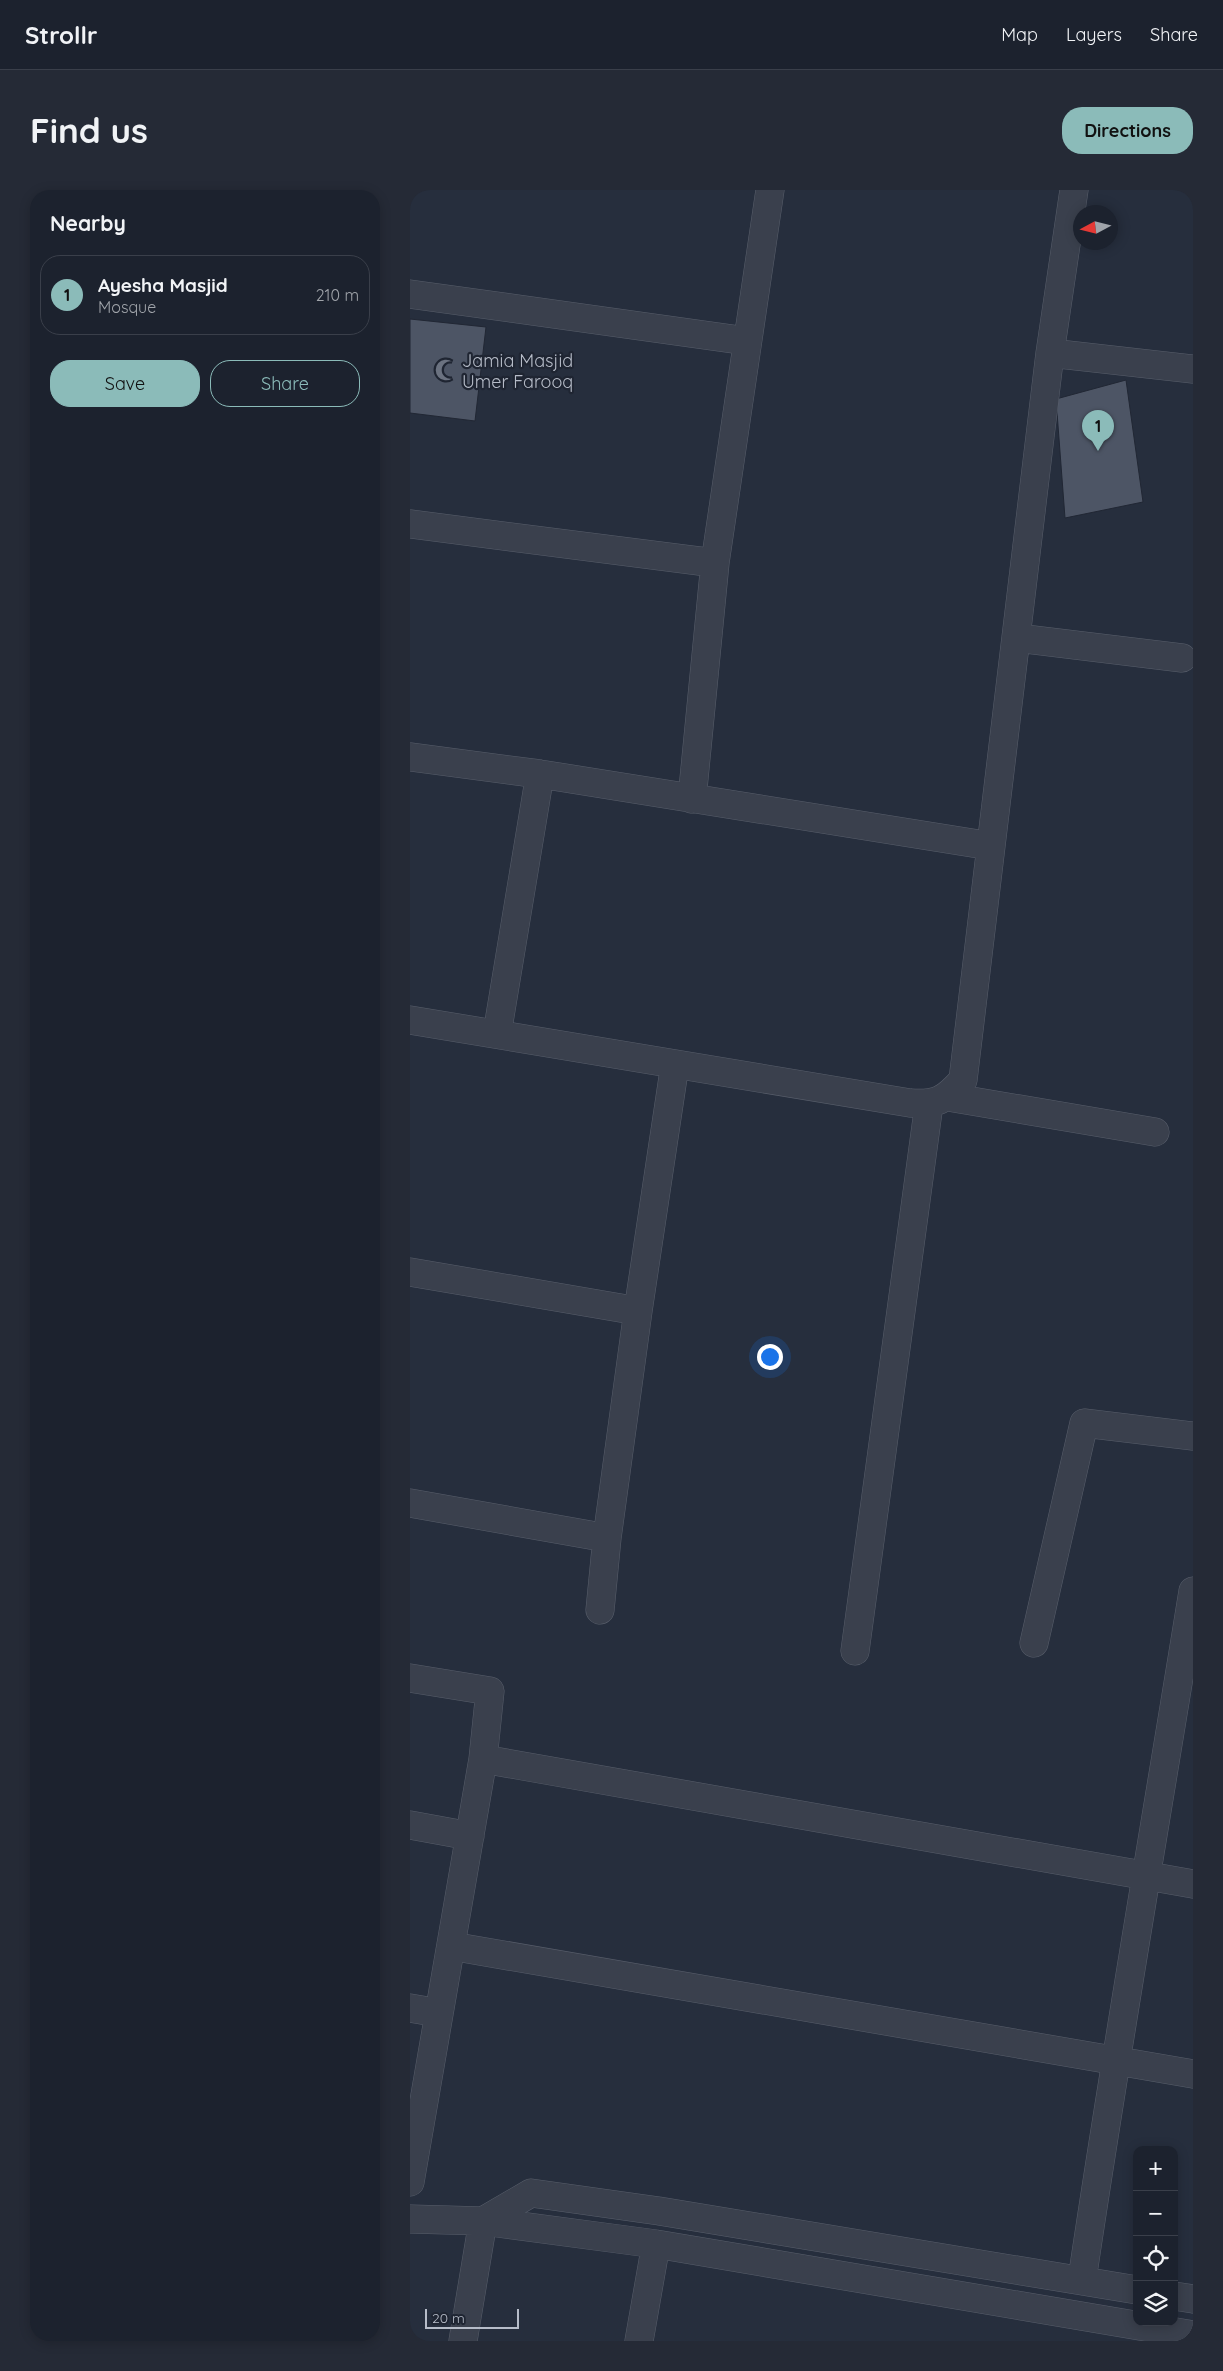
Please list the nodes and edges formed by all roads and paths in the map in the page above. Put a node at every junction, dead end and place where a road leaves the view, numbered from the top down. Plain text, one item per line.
1 (770, 190) edge
2 (1074, 190) edge
3 (410, 294) edge
4 (747, 341) junction
5 (1050, 353) junction
6 (1193, 369) edge
7 (410, 524) edge
8 (715, 563) junction
9 (1016, 638) junction
10 (1182, 658) dead end
11 (410, 757) edge
12 (540, 774) junction
13 (692, 799) junction
14 (992, 846) junction
15 (410, 1020) edge
16 (497, 1034) junction
17 (675, 1064) junction
18 (938, 1100) junction
19 (1156, 1132) dead end
20 (410, 1272) edge
21 (638, 1311) junction
22 (1193, 1436) edge
23 (410, 1503) edge
24 (607, 1538) junction
25 (1193, 1591) edge
26 (600, 1610) dead end
27 (1034, 1643) dead end
28 (855, 1651) dead end
29 (410, 1678) edge
30 (483, 1759) junction
31 (410, 1825) edge
32 (470, 1836) junction
33 (1147, 1878) junction
34 (1193, 1884) edge
35 (451, 1946) junction
36 (410, 2008) edge
37 (439, 2013) junction
38 (1115, 2060) junction
39 (1193, 2074) edge
40 (410, 2182) edge
41 (410, 2219) edge
42 (483, 2222) junction
43 (656, 2244) junction
44 (1082, 2280) junction
45 (1133, 2289) edge
46 (1178, 2297) edge
47 (1193, 2299) edge
48 (1150, 2331) edge
49 (1193, 2335) edge
50 (463, 2341) edge
51 (639, 2341) edge

1 - 4 street
2 - 5 street
3 - 4 street
4 - 8 street
5 - 6 street
5 - 9 street
7 - 8 street
8 - 13 street
9 - 10 street
9 - 14 street
11 - 12 street
12 - 13 street
12 - 16 street
13 - 14 street
14 - 18 street
15 - 16 street
16 - 17 street
17 - 18 street
17 - 21 street
18 - 19 street
18 - 28 street
20 - 21 street
21 - 24 street
22 - 27 street
23 - 24 street
24 - 26 street
25 - 33 street
29 - 30 street
30 - 32 street
30 - 33 street
31 - 32 street
32 - 35 street
33 - 34 street
33 - 38 street
35 - 37 street
35 - 38 street
36 - 37 street
37 - 40 street
38 - 39 street
38 - 44 street
41 - 42 street
42 - 43 street
42 - 44 street
42 - 50 street
43 - 48 street
43 - 51 street
44 - 45 street
46 - 47 street
48 - 49 street

